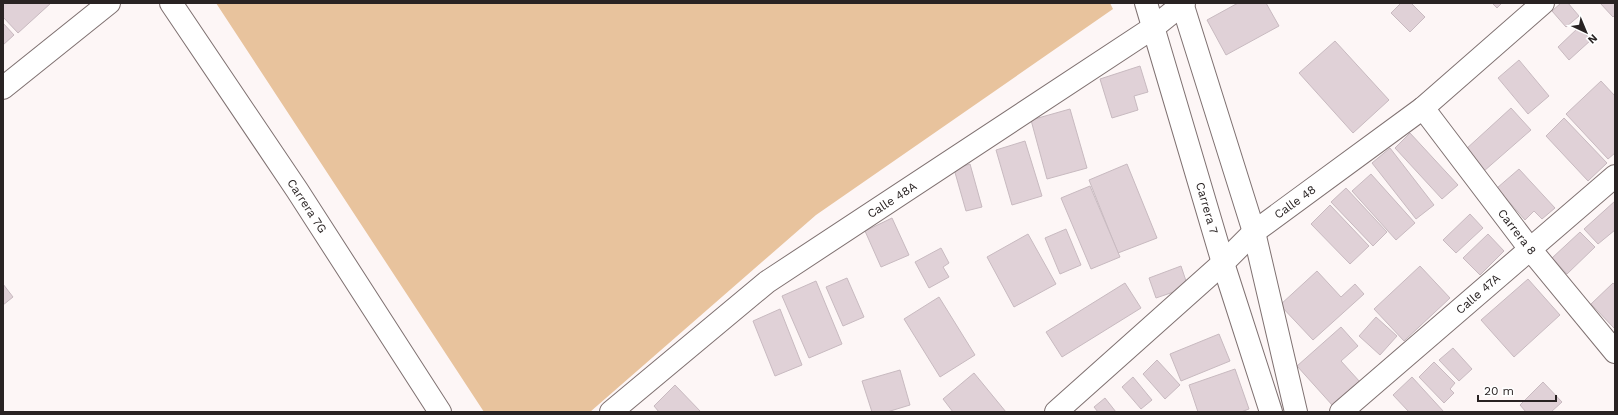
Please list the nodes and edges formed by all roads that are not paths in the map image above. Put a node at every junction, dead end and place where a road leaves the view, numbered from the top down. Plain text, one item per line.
1 (109, 3) edge
2 (171, 3) edge
3 (1146, 3) edge
4 (1183, 3) edge
5 (1543, 3) edge
6 (1154, 27) junction
7 (3, 88) edge
8 (1422, 108) junction
9 (1615, 176) edge
10 (1254, 232) junction
11 (1530, 249) junction
12 (1223, 263) junction
13 (1615, 352) edge
14 (440, 412) edge
15 (612, 412) edge
16 (1056, 412) edge
17 (1271, 412) edge
18 (1296, 412) edge
19 (1341, 412) edge

1 - 7 street
2 - 14 street, Carrera 7G
3 - 6 street, Carrera 7
4 - 6 street, Calle 48A
4 - 10 street
5 - 8 street, Calle 48
6 - 12 street, Carrera 7
6 - 15 street, Calle 48A
8 - 10 street, Calle 48
8 - 11 street, Carrera 8
9 - 11 street, Calle 47A
10 - 12 street, Calle 48
10 - 18 street
11 - 13 street, Carrera 8
11 - 19 street, Calle 47A
12 - 16 street, Calle 48
12 - 17 street, Carrera 7

